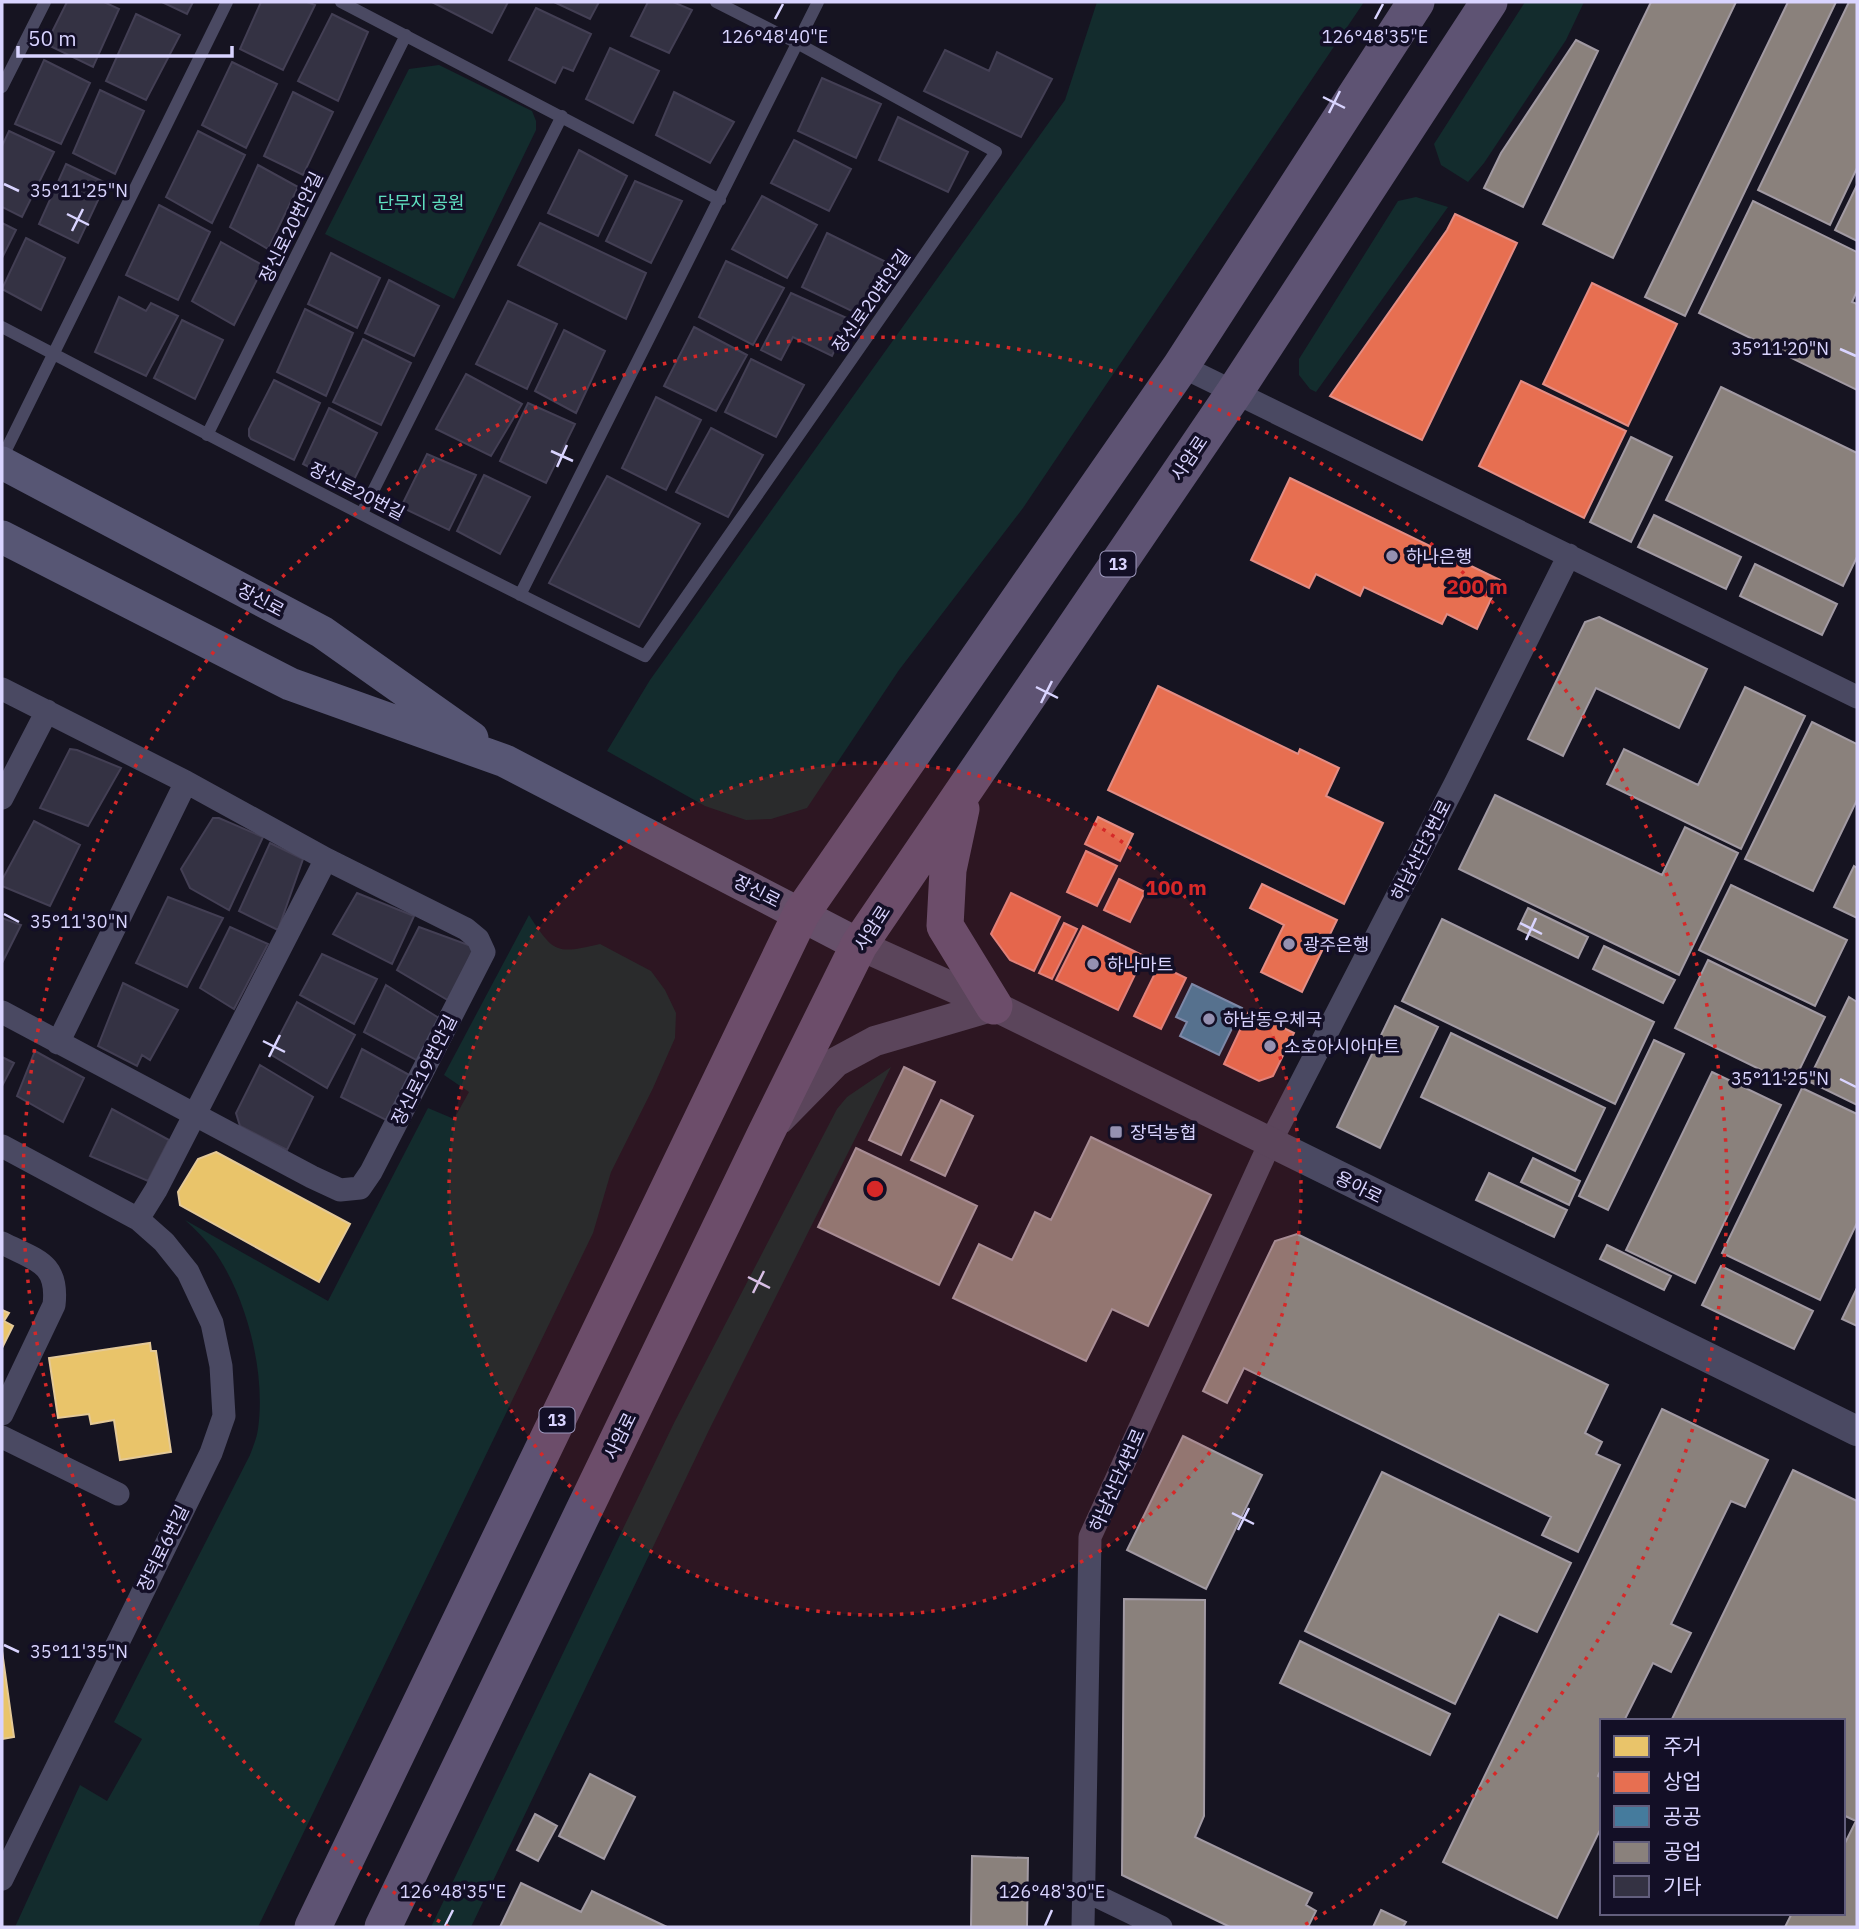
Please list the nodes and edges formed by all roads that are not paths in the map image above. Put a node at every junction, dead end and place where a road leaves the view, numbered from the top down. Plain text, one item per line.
1 (45, 2) edge
2 (227, 2) edge
3 (341, 2) edge
4 (716, 2) edge
5 (818, 2) edge
6 (1416, 2) edge
7 (1489, 2) edge
8 (407, 35) junction
9 (797, 43) junction
10 (2, 87) edge
11 (562, 116) junction
12 (720, 200) junction
13 (2, 327) edge
14 (54, 354) junction
15 (1181, 366) junction
16 (1234, 393) junction
17 (207, 435) junction
18 (2, 458) edge
19 (2, 463) edge
20 (362, 513) junction
21 (2, 537) edge
22 (1569, 555) junction
23 (520, 595) junction
24 (645, 656) joint
25 (2, 689) edge
26 (1857, 697) edge
27 (47, 710) junction
28 (505, 761) junction
29 (186, 782) junction
30 (965, 789) junction
31 (2, 798) edge
32 (326, 859) junction
33 (801, 914) junction
34 (859, 945) junction
35 (994, 1006) junction
36 (2, 1012) edge
37 (58, 1043) junction
38 (195, 1114) junction
39 (765, 1135) junction
40 (1270, 1143) junction
41 (2, 1146) edge
42 (138, 1219) junction
43 (2, 1243) edge
44 (2, 1414) edge
45 (1857, 1431) edge
46 (2, 1437) edge
47 (118, 1494) dead end
48 (2, 1879) edge
49 (1084, 1891) junction
50 (313, 1927) edge
51 (383, 1927) edge
52 (1083, 1927) edge
53 (1161, 1927) edge

1 - 10 lane
2 - 14 lane
3 - 8 lane
4 - 9 lane, 장신로20번안길
5 - 9 lane
6 - 15 main road, 13
7 - 16 main road, 사암로 / 13
8 - 11 lane
8 - 17 lane, 장신로20번안길
9 - 12 lane
9 - 24 lane, 장신로20번안길
11 - 12 lane
11 - 20 lane
12 - 23 lane
13 - 14 lane, 장신로20번길
14 - 17 lane, 장신로20번길
14 - 18 lane
15 - 16 street
15 - 33 main road, 13
16 - 22 street
16 - 30 main road, 사암로 / 13
17 - 20 lane, 장신로20번길
19 - 28 main road, 장신로
20 - 23 lane, 장신로20번길
21 - 28 main road, 장신로
22 - 26 street
22 - 40 street, 하남산단3번로
23 - 24 lane, 장신로20번길
25 - 27 street, 장신로19번안길
27 - 29 street, 장신로19번안길
27 - 31 street
28 - 33 main road, 장신로
29 - 32 street, 장신로19번안길
29 - 37 street
30 - 34 main road, 사암로 / 13
30 - 35 main road
32 - 38 street
32 - 38 street, 장신로19번안길
33 - 34 main road, 장신로
33 - 50 main road, 13
34 - 35 street, 용아로
34 - 39 main road, 사암로 / 13
35 - 39 street
35 - 40 street, 용아로
36 - 37 street, 장신로19번안길
37 - 38 street, 장신로19번안길
38 - 42 street
39 - 51 main road, 사암로 / 13
40 - 45 street, 용아로
40 - 49 street, 하남산단4번로
41 - 42 street, 장덕로6번길
42 - 48 street, 장덕로6번길
43 - 44 street
46 - 47 street
49 - 52 street, 하남산단4번로
49 - 53 street

